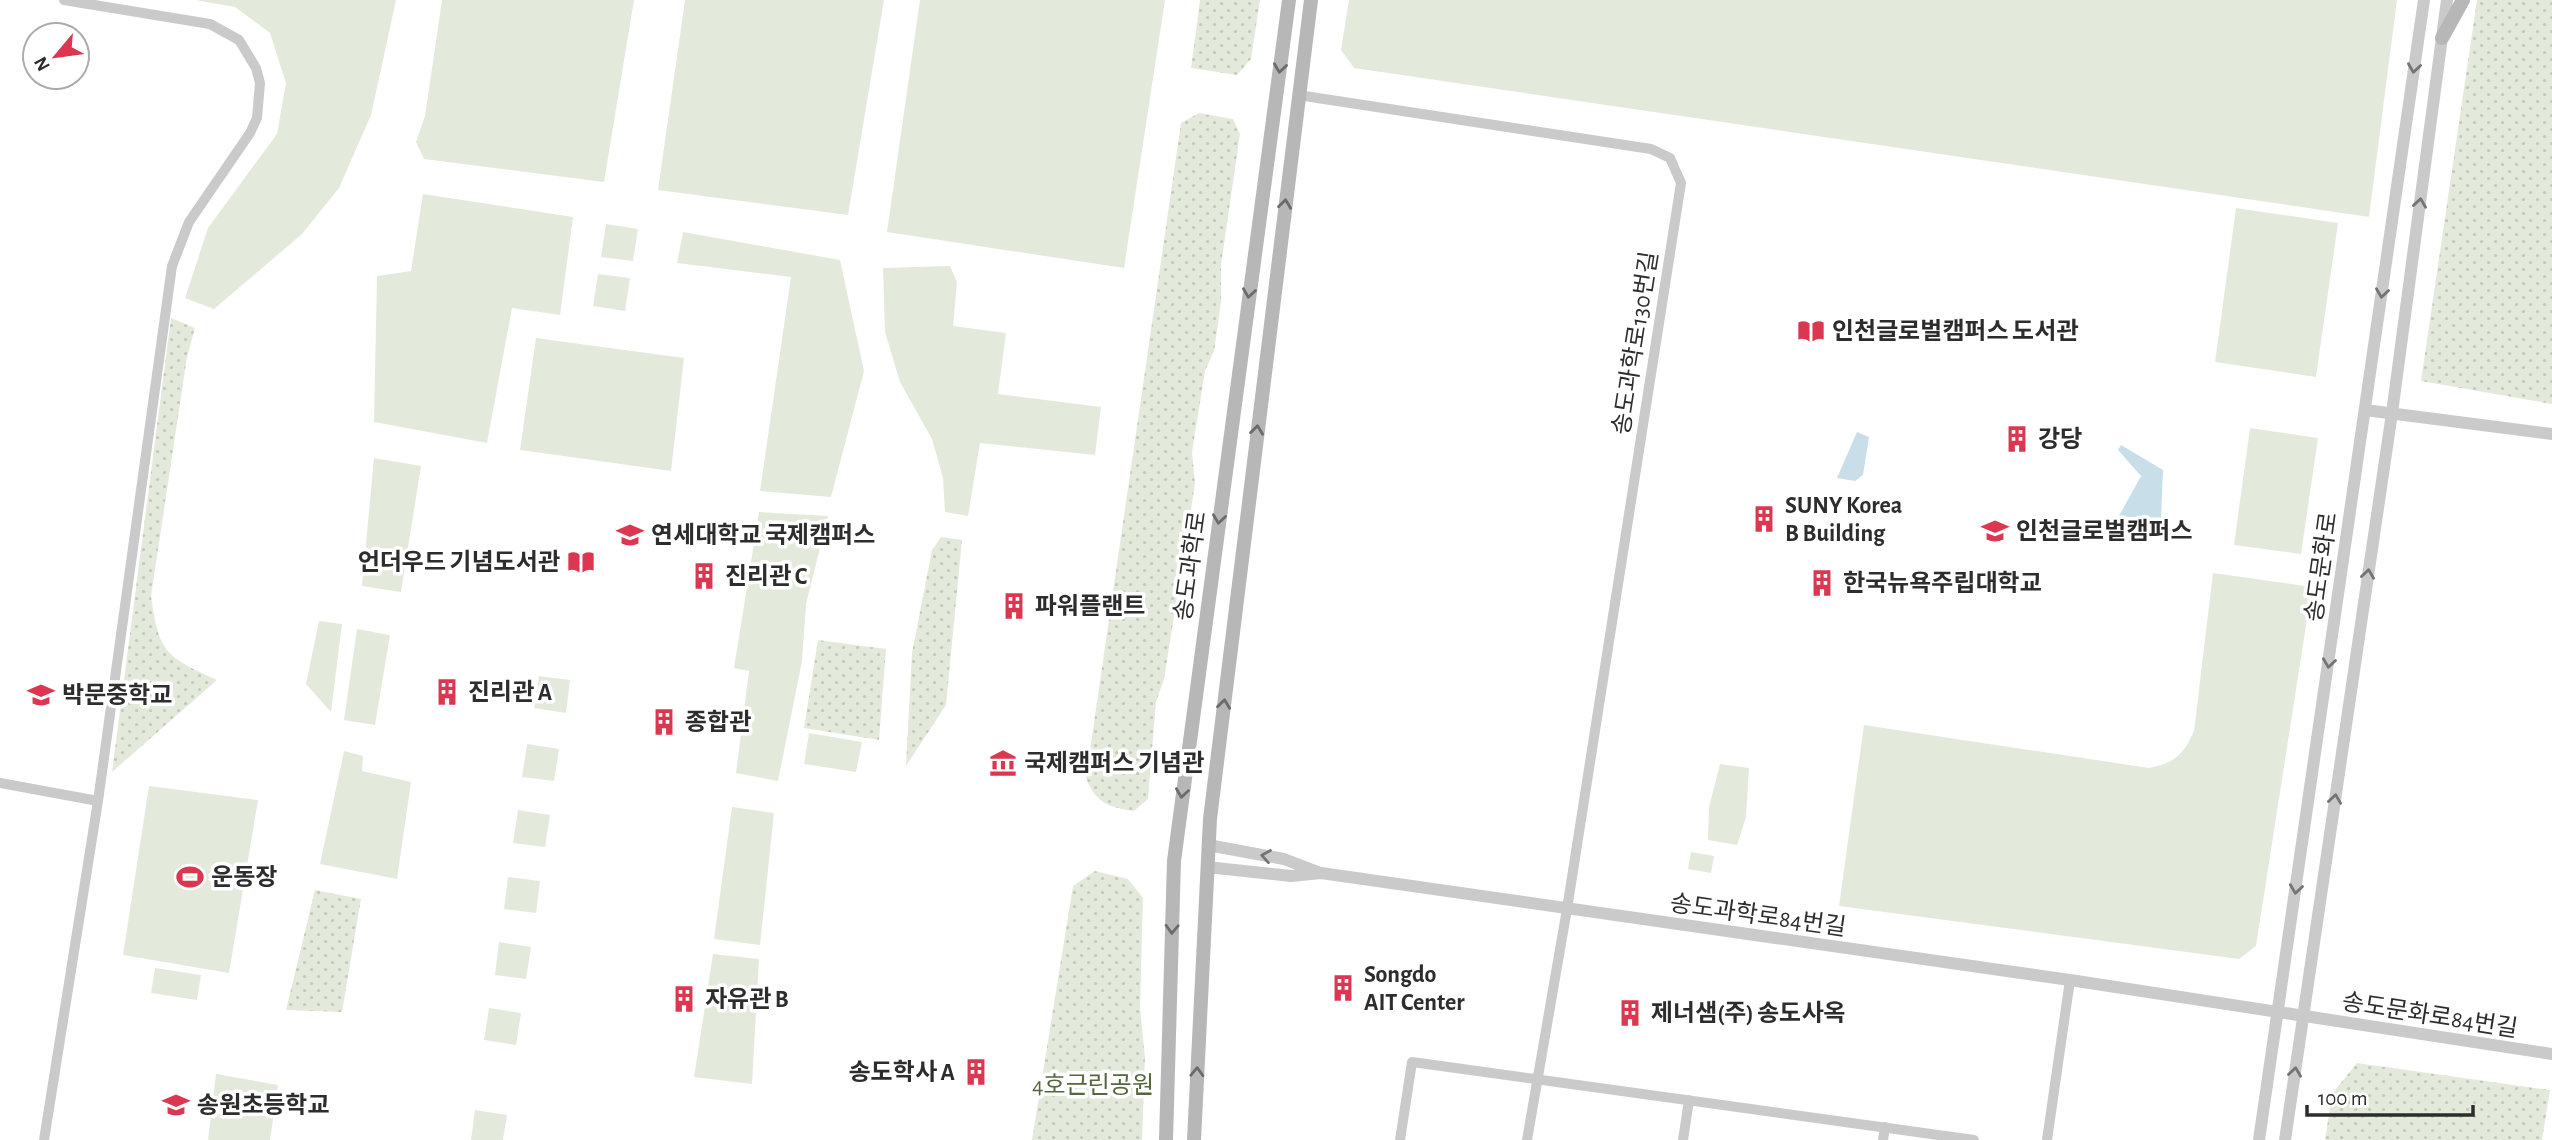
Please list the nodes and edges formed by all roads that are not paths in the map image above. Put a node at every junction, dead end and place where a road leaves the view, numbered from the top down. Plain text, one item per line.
1 (64, 0) edge
2 (1289, 0) edge
3 (1311, 0) edge
4 (2424, 0) edge
5 (2447, 0) edge
6 (2463, 0) edge
7 (2442, 38) junction
8 (1298, 95) junction
9 (2365, 410) junction
10 (2392, 413) junction
11 (2552, 434) edge
12 (0, 783) edge
13 (98, 801) junction
14 (1208, 845) junction
15 (1207, 867) junction
16 (1321, 873) junction
17 (1567, 909) junction
18 (2070, 980) junction
19 (2278, 1013) junction
20 (2303, 1017) junction
21 (2552, 1054) edge
22 (1535, 1079) junction
23 (1689, 1100) junction
24 (1885, 1127) junction
25 (44, 1140) edge
26 (1166, 1140) edge
27 (1194, 1140) edge
28 (1400, 1140) edge
29 (1527, 1140) edge
30 (1683, 1140) edge
31 (1883, 1140) edge
32 (1974, 1140) edge
33 (2047, 1140) edge
34 (2259, 1140) edge
35 (2285, 1140) edge

1 - 13 street
2 -> 26 main road, 송도과학로
3 - 8 main road, 송도과학로
4 -> 9 street, 송도문화로
5 - 7 street, 송도문화로
6 - 7 main road
10 -> 7 street, 송도문화로
14 -> 8 main road, 송도과학로
8 - 17 street, 송도과학로130번길
9 - 10 street
9 -> 19 street, 송도문화로
10 - 11 street
20 -> 10 street, 송도문화로
12 - 13 street
13 - 25 street
14 - 15 main road, 송도과학로
16 -> 14 street
15 - 16 street, 송도과학로84번길
27 -> 15 main road, 송도과학로
16 - 17 street, 송도과학로84번길
17 - 18 street, 송도과학로84번길
17 - 22 street, 송도과학로130번길
18 - 19 street, 송도과학로84번길
18 - 33 street
19 - 20 street, 송도과학로84번길
19 - 34 street, 송도문화로
20 - 21 street, 송도문화로84번길
35 -> 20 street, 송도문화로
22 - 23 street
22 - 28 street
22 - 29 street, 송도과학로130번길
23 - 24 street
23 - 30 street
24 - 31 street
24 - 32 street

